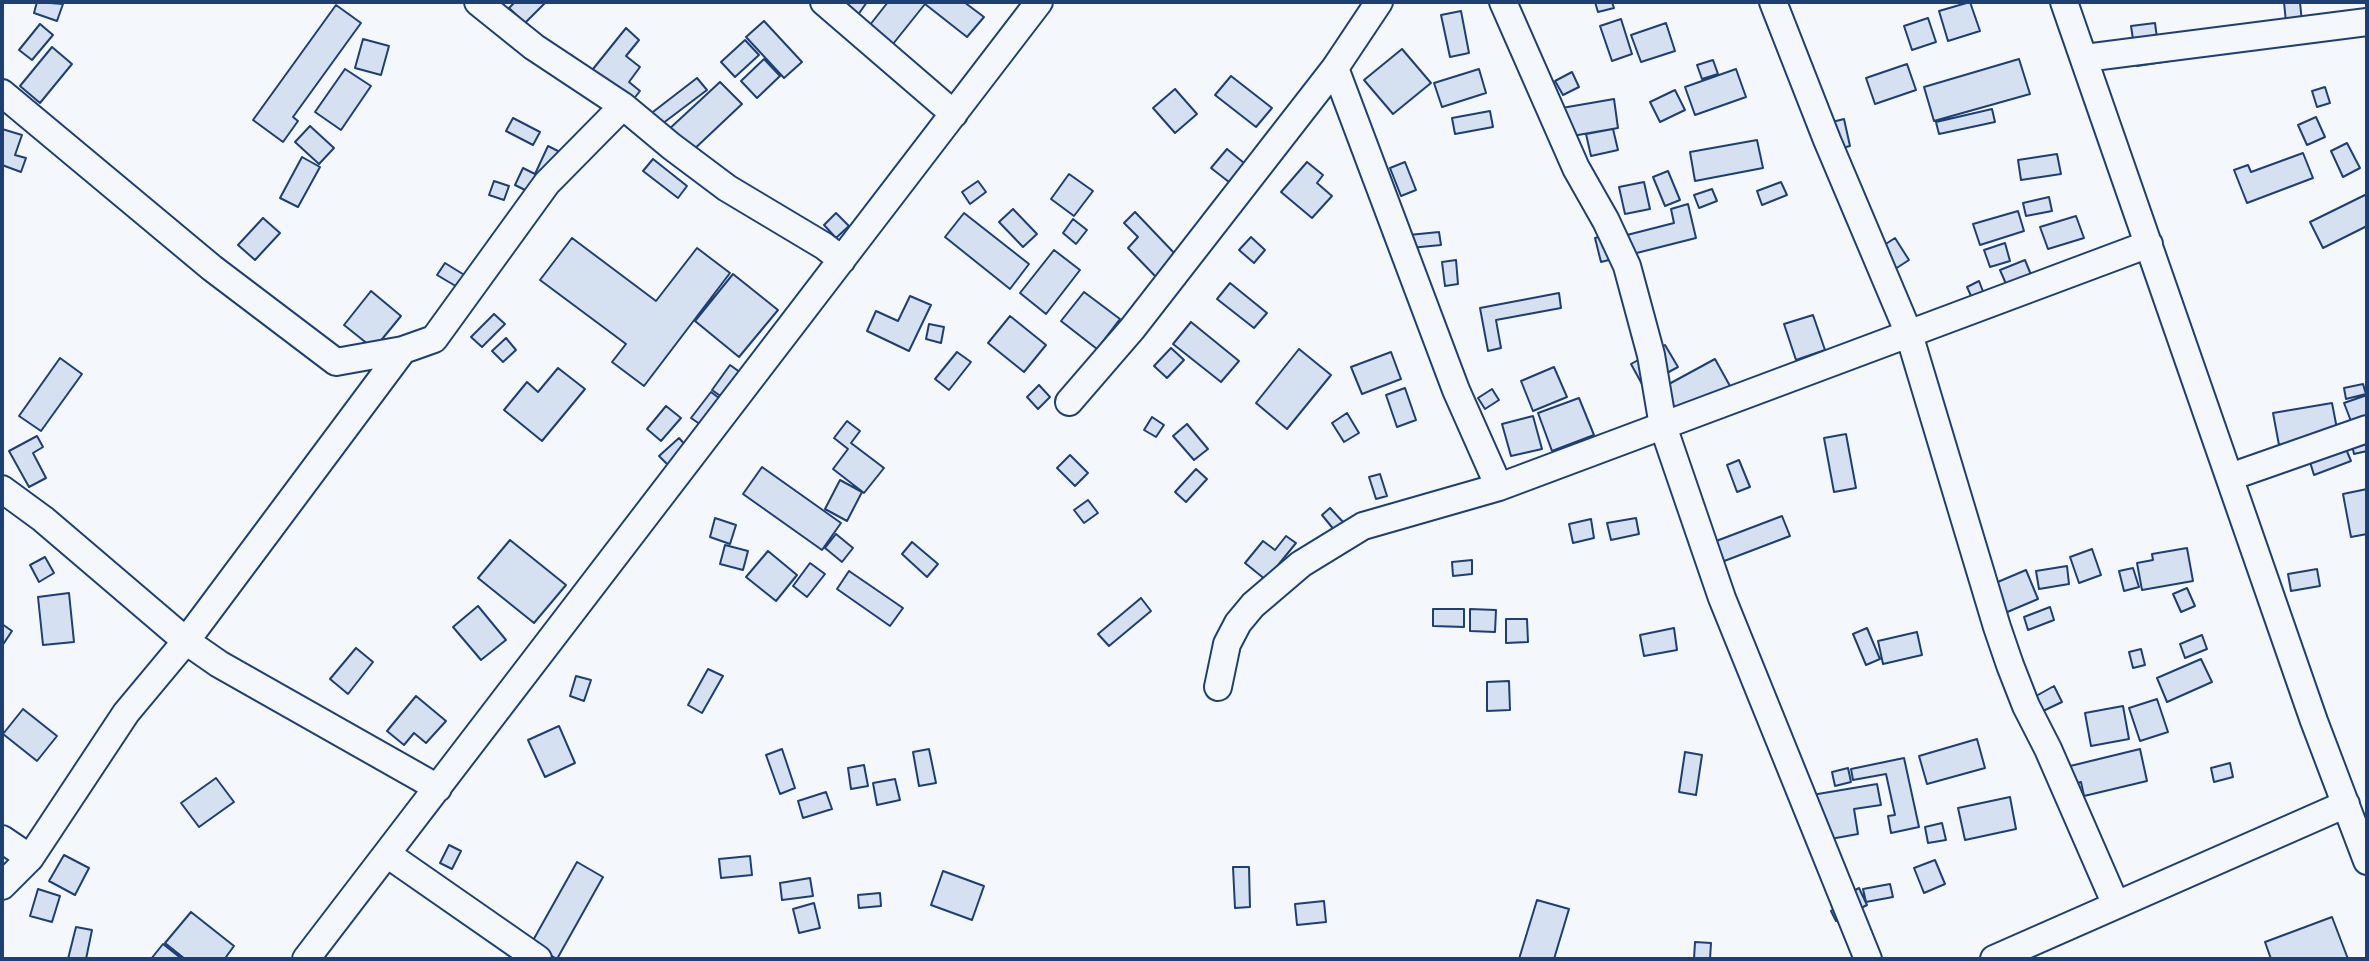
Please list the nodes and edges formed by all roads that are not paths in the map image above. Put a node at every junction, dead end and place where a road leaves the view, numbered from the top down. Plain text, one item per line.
1 (478, 2) edge
2 (824, 2) edge
3 (1039, 2) edge
4 (1379, 2) edge
5 (1503, 2) edge
6 (1773, 2) edge
7 (2064, 2) edge
8 (2367, 22) edge
9 (2085, 58) junction
10 (1335, 68) junction
11 (2, 93) edge
12 (623, 106) junction
13 (954, 114) junction
14 (2149, 244) junction
15 (842, 260) junction
16 (1909, 334) junction
17 (403, 350) junction
18 (1069, 402) dead end
19 (1663, 426) junction
20 (2367, 429) edge
21 (2230, 477) junction
22 (1499, 487) junction
23 (2, 489) edge
24 (186, 641) junction
25 (1218, 687) dead end
26 (438, 788) junction
27 (2346, 804) junction
28 (2, 839) edge
29 (387, 854) junction
30 (30, 858) junction
31 (2367, 861) edge
32 (2, 886) edge
33 (2116, 905) junction
34 (306, 959) edge
35 (538, 959) edge
36 (1868, 959) edge
37 (1994, 959) edge

1 - 12 street
2 - 13 street
3 - 13 street
4 - 10 street
5 - 19 street
6 - 16 street
7 - 9 street
8 - 9 street
9 - 14 street
10 - 18 street
10 - 22 street
11 - 17 street
12 - 15 street
12 - 17 street
13 - 15 street
14 - 16 street
14 - 21 street
15 - 26 street
16 - 19 street
16 - 33 street
17 - 24 street
19 - 22 street
19 - 36 street
20 - 21 street
21 - 27 street
22 - 25 street
23 - 24 street
24 - 26 street
24 - 30 street
26 - 29 street
27 - 31 street
27 - 33 street
28 - 30 street
29 - 34 street
29 - 35 street
30 - 32 street
33 - 37 street

